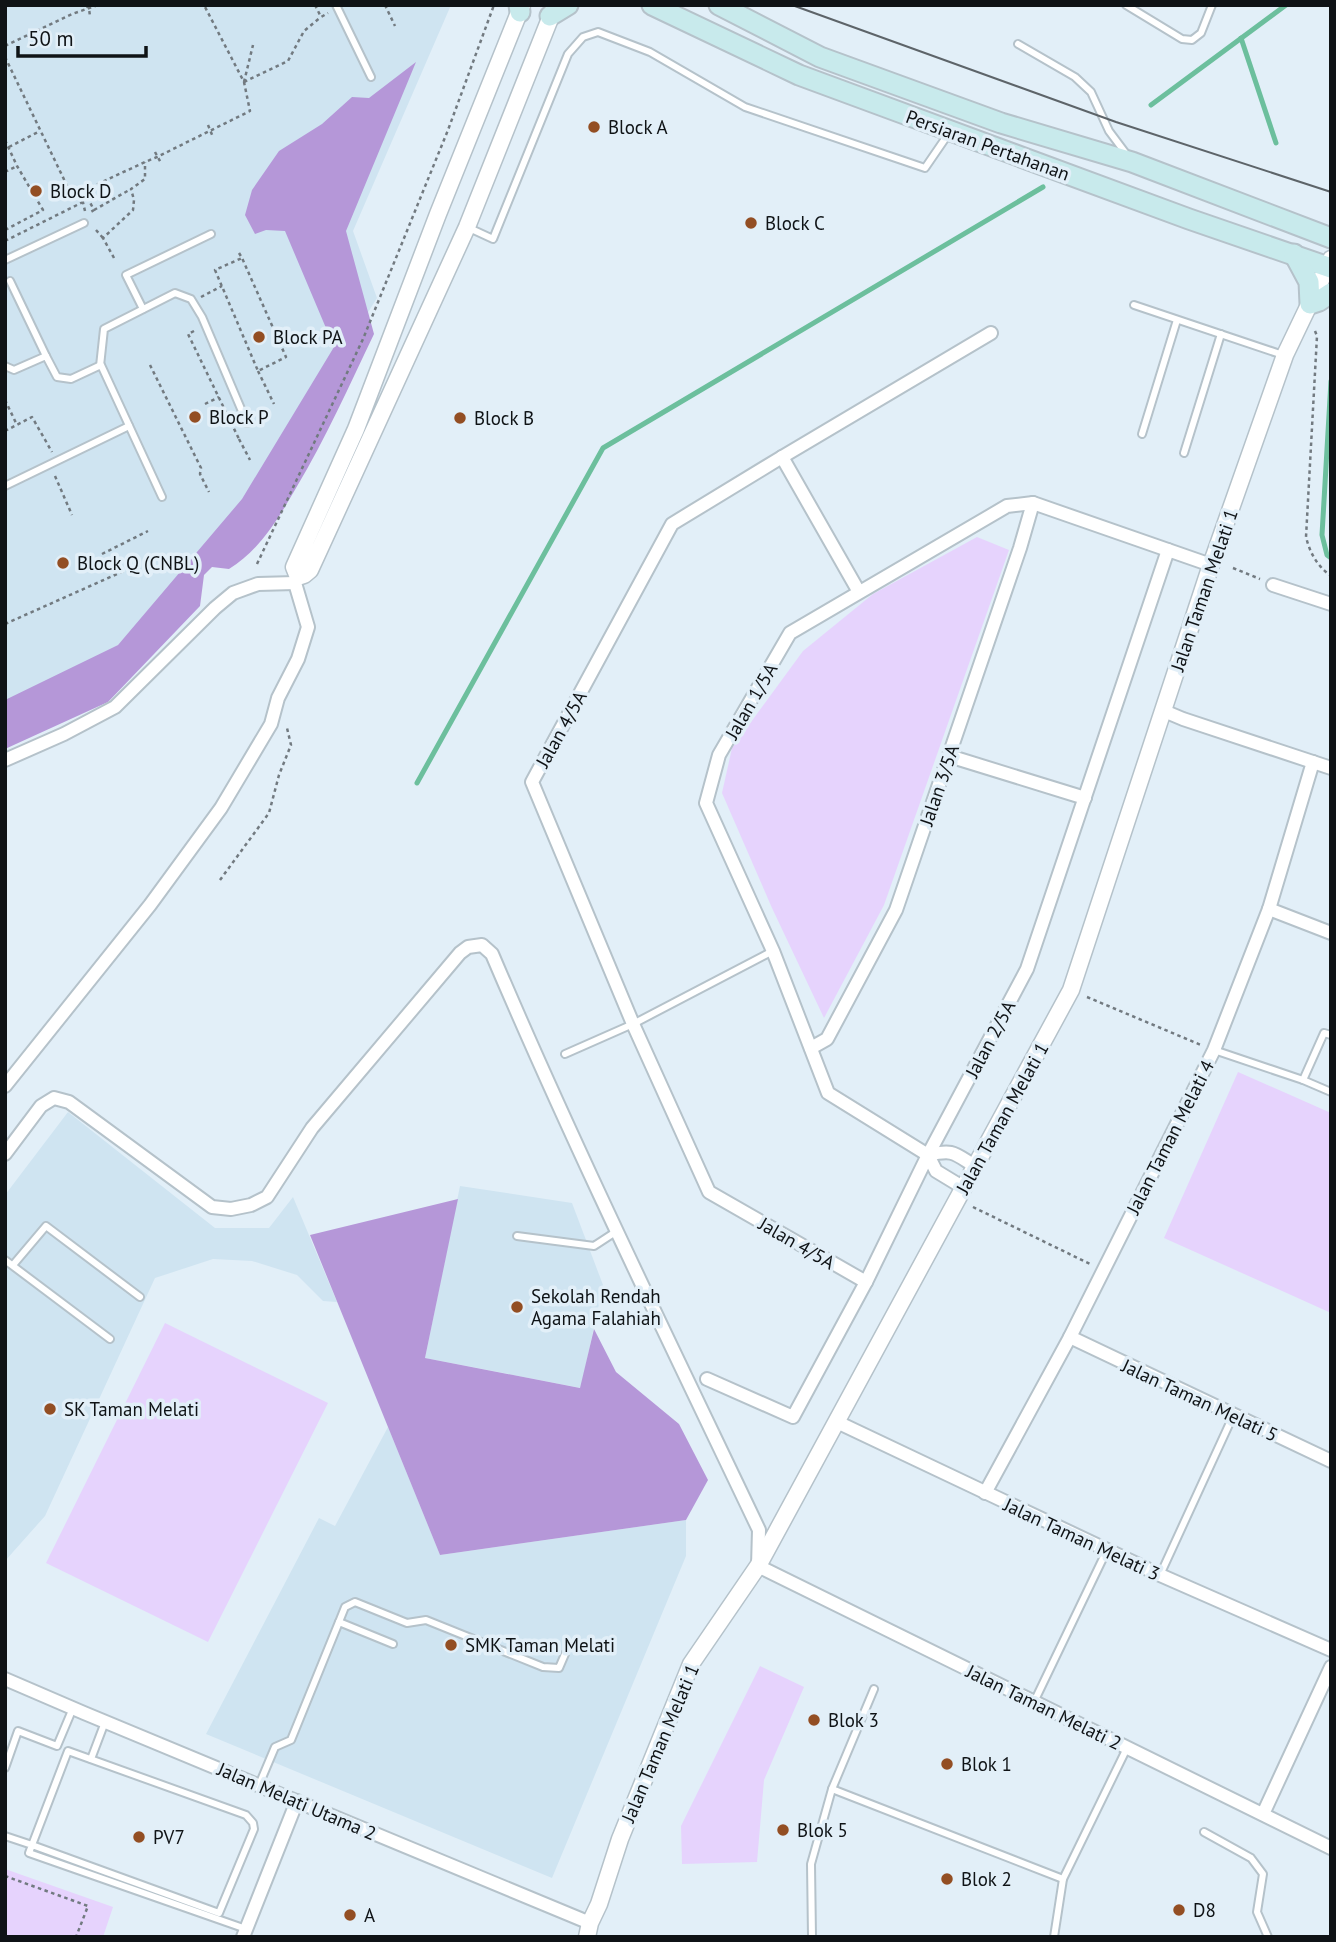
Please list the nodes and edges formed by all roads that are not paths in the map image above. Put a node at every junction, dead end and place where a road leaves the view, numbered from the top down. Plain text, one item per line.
1 (568, 5) edge
2 (652, 5) edge
3 (719, 5) edge
4 (1212, 5) edge
5 (1131, 6) edge
6 (337, 7) edge
7 (520, 7) edge
8 (552, 10) edge
9 (1018, 44) dead end
10 (371, 77) dead end
11 (951, 131) junction
12 (1132, 162) junction
13 (84, 223) dead end
14 (467, 227) junction
15 (211, 234) dead end
16 (1331, 238) edge
17 (1294, 254) junction
18 (5, 261) edge
19 (1330, 265) edge
20 (10, 281) dead end
21 (1331, 293) edge
22 (1310, 304) junction
23 (1134, 305) dead end
24 (143, 309) junction
25 (1177, 320) junction
26 (991, 333) dead end
27 (1221, 334) junction
28 (1285, 355) junction
29 (46, 356) junction
30 (5, 366) edge
31 (100, 366) junction
32 (247, 423) dead end
33 (129, 426) junction
34 (1142, 434) dead end
35 (1184, 453) dead end
36 (782, 457) junction
37 (5, 486) edge
38 (162, 497) dead end
39 (1033, 503) junction
40 (1168, 550) junction
41 (1211, 565) junction
42 (296, 580) junction
43 (1273, 584) road end
44 (859, 592) junction
45 (1331, 604) edge
46 (1164, 711) junction
47 (949, 756) junction
48 (5, 760) edge
49 (1313, 762) junction
50 (1331, 768) edge
51 (1085, 799) junction
52 (1269, 909) junction
53 (1331, 933) edge
54 (773, 951) junction
55 (633, 1024) junction
56 (1331, 1035) edge
57 (811, 1048) junction
58 (1213, 1050) junction
59 (565, 1054) dead end
60 (1303, 1080) junction
61 (5, 1086) edge
62 (1331, 1092) edge
63 (5, 1154) edge
64 (928, 1155) junction
65 (976, 1167) junction
66 (961, 1194) junction
67 (617, 1231) junction
68 (517, 1236) dead end
69 (5, 1260) edge
70 (13, 1265) junction
71 (866, 1282) junction
72 (140, 1297) dead end
73 (1070, 1337) junction
74 (110, 1339) dead end
75 (707, 1378) dead end
76 (1233, 1416) junction
77 (836, 1422) junction
78 (1331, 1461) edge
79 (985, 1493) junction
80 (1107, 1550) junction
81 (758, 1566) junction
82 (1160, 1575) junction
83 (339, 1622) junction
84 (393, 1644) dead end
85 (1331, 1650) edge
86 (565, 1654) dead end
87 (1331, 1667) edge
88 (5, 1679) edge
89 (874, 1689) dead end
90 (1034, 1702) junction
91 (72, 1708) junction
92 (105, 1722) junction
93 (1128, 1748) junction
94 (90, 1759) junction
95 (5, 1768) edge
96 (258, 1785) junction
97 (832, 1789) junction
98 (297, 1801) junction
99 (1263, 1814) junction
100 (1204, 1832) dead end
101 (5, 1836) edge
102 (33, 1845) junction
103 (1331, 1848) edge
104 (1063, 1879) junction
105 (589, 1930) edge
106 (244, 1933) edge
107 (812, 1937) edge
108 (1054, 1937) edge
109 (1268, 1937) edge

1 - 8 main road
2 - 11 main road, Persiaran Pertahanan
3 - 12 main road, Persiaran Pertahanan
4 - 5 lane
6 - 10 lane
7 - 42 street
8 - 14 street
9 - 12 lane
11 - 14 lane
11 - 17 main road, Persiaran Pertahanan
12 - 16 main road, Persiaran Pertahanan
13 - 18 lane
14 - 42 street
15 - 24 lane
17 - 19 main road, Persiaran Pertahanan
17 - 22 main road
19 - 22 street, Jalan Taman Melati 1
20 - 29 lane
21 - 22 main road
22 - 28 street, Jalan Taman Melati 1
23 - 25 lane
24 - 31 lane
24 - 32 lane
25 - 27 lane
25 - 34 lane
26 - 36 street, Jalan 4/5A
27 - 28 lane
27 - 35 lane
28 - 41 street, Jalan Taman Melati 1
29 - 30 lane
29 - 31 lane
31 - 33 lane
33 - 37 lane
33 - 38 lane
36 - 44 street
36 - 55 street, Jalan 4/5A
39 - 40 street
39 - 44 street, Jalan 1/5A
39 - 47 street, Jalan 3/5A
40 - 41 street
40 - 51 street, Jalan 2/5A
41 - 46 street, Jalan Taman Melati 1
42 - 48 street
42 - 61 street
43 - 45 street
44 - 54 street, Jalan 1/5A
46 - 49 street
46 - 65 street, Jalan Taman Melati 1
47 - 51 street
47 - 57 street, Jalan 3/5A
49 - 50 street
49 - 52 street, Jalan Taman Melati 4
51 - 64 street, Jalan 2/5A
52 - 53 street
52 - 58 street, Jalan Taman Melati 4
54 - 55 lane
54 - 57 street, Jalan 1/5A
55 - 59 lane
55 - 71 street, Jalan 4/5A
56 - 60 lane
57 - 64 street, Jalan 1/5A
58 - 60 lane
58 - 73 street, Jalan Taman Melati 4
60 - 62 lane
63 - 67 street
64 - 65 street, Jalan 1/5A
64 - 66 street, Jalan 1/5A
64 - 71 street, Jalan 2/5A
65 - 66 street, Jalan Taman Melati 1
66 - 77 street, Jalan Taman Melati 1
67 - 68 lane
67 - 81 street
69 - 70 lane
70 - 72 lane
70 - 74 lane
71 - 75 street, Jalan 2/5A
73 - 76 street, Jalan Taman Melati 5
73 - 79 street, Jalan Taman Melati 4
76 - 78 street, Jalan Taman Melati 5
76 - 82 lane
77 - 79 street, Jalan Taman Melati 3
77 - 81 street, Jalan Taman Melati 1
79 - 80 street, Jalan Taman Melati 3
80 - 82 street, Jalan Taman Melati 3
80 - 90 lane
81 - 90 street, Jalan Taman Melati 2
81 - 105 street, Jalan Taman Melati 1
82 - 85 street, Jalan Taman Melati 3
83 - 84 lane
83 - 86 lane
83 - 96 lane
87 - 99 street
88 - 91 street, Jalan Melati Utama 2
89 - 97 lane
90 - 93 street, Jalan Taman Melati 2
91 - 92 street, Jalan Melati Utama 2
91 - 95 lane
92 - 94 lane
92 - 96 street, Jalan Melati Utama 2
93 - 99 street, Jalan Taman Melati 2
93 - 104 lane
94 - 102 lane
94 - 102 lane
96 - 98 street, Jalan Melati Utama 2
97 - 104 lane
97 - 107 lane
98 - 105 street, Jalan Melati Utama 2
98 - 106 street
99 - 103 street, Jalan Taman Melati 2
100 - 109 lane
101 - 102 lane
102 - 106 lane
104 - 108 lane

